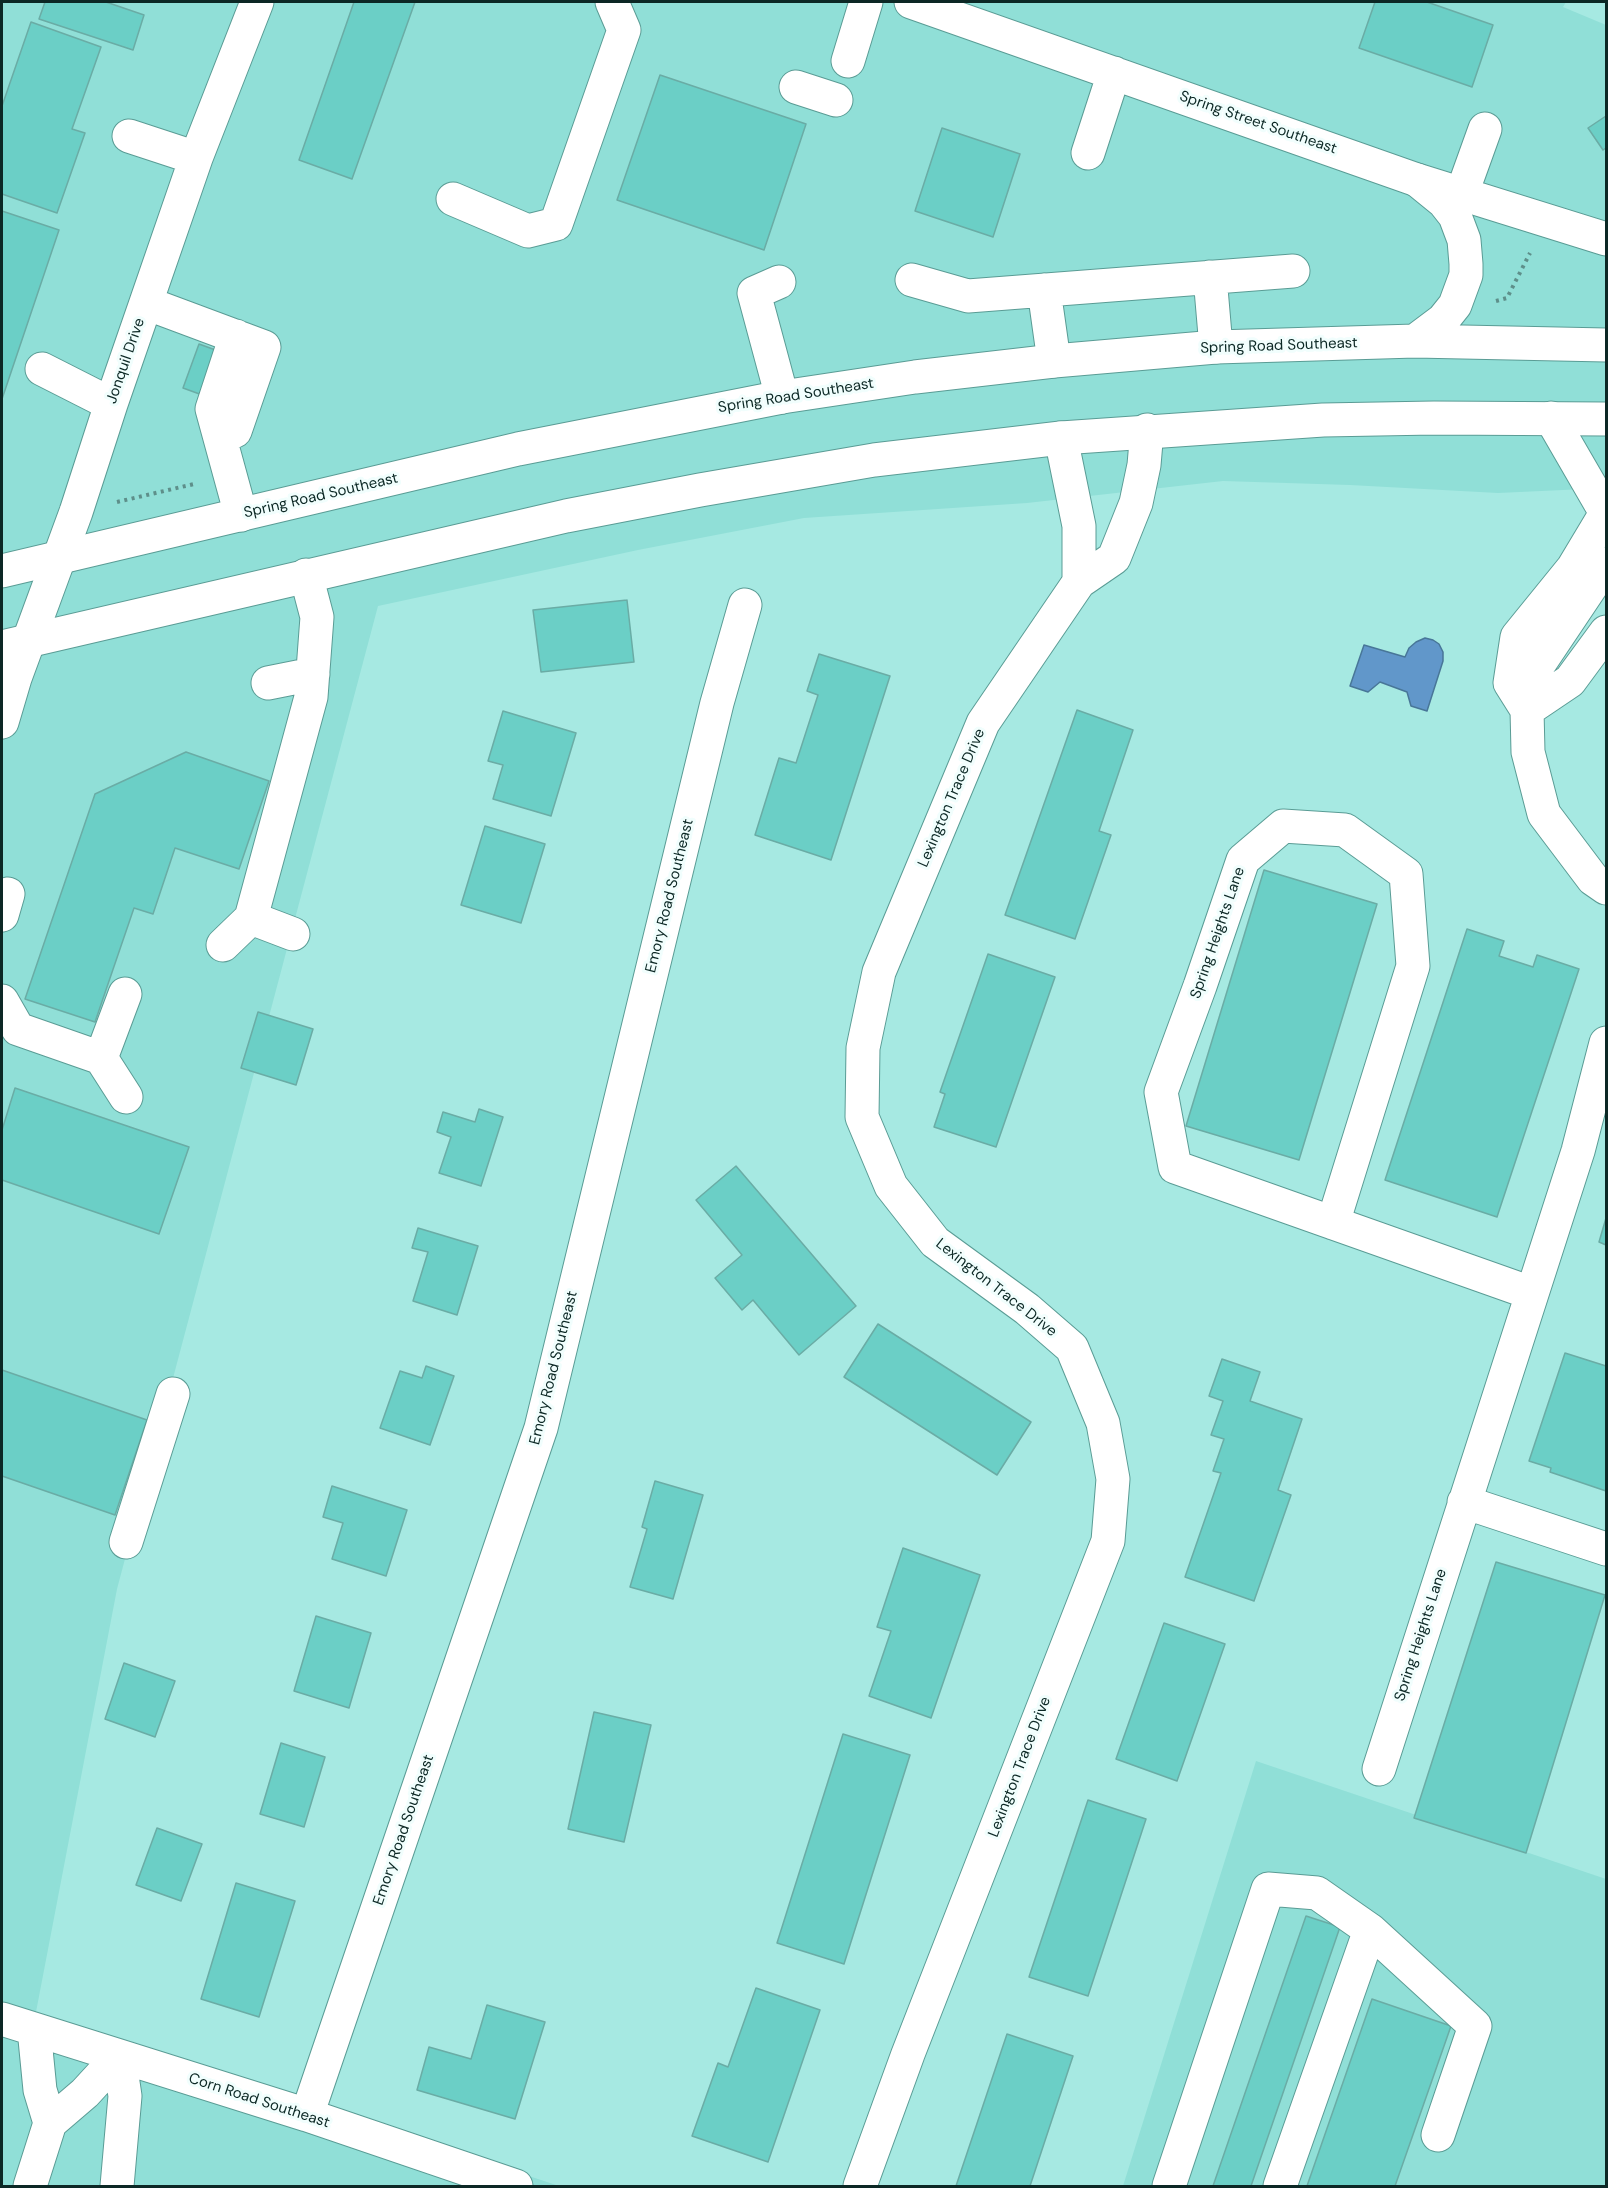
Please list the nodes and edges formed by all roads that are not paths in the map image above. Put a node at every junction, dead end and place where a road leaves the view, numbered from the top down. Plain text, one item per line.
1 (257, 2) edge
2 (612, 2) edge
3 (866, 2) edge
4 (910, 2) edge
5 (848, 61) dead end
6 (1114, 73) junction
7 (796, 87) dead end
8 (836, 100) dead end
9 (1485, 129) dead end
10 (129, 136) dead end
11 (1088, 153) dead end
12 (196, 158) junction
13 (1417, 180) junction
14 (1462, 193) junction
15 (453, 199) dead end
16 (1606, 239) edge
17 (1293, 271) dead end
18 (1210, 277) junction
19 (912, 280) dead end
20 (779, 282) dead end
21 (1044, 290) junction
22 (146, 303) junction
23 (1414, 341) junction
24 (1606, 345) edge
25 (1216, 347) junction
26 (1054, 361) junction
27 (42, 369) dead end
28 (782, 397) junction
29 (111, 404) junction
30 (1551, 418) junction
31 (1606, 419) edge
32 (1147, 430) junction
33 (1061, 438) junction
34 (1606, 513) edge
35 (240, 515) junction
36 (1606, 528) edge
37 (60, 557) junction
38 (1606, 564) edge
39 (2, 571) edge
40 (306, 575) junction
41 (1079, 582) junction
42 (745, 605) dead end
43 (1606, 632) edge
44 (15, 644) edge
45 (313, 674) junction
46 (268, 683) dead end
47 (1527, 710) junction
48 (2, 722) edge
49 (1606, 888) edge
50 (251, 918) junction
51 (292, 934) dead end
52 (223, 945) dead end
53 (125, 994) dead end
54 (2, 1001) edge
55 (1606, 1043) edge
56 (101, 1058) junction
57 (126, 1097) dead end
58 (1333, 1223) junction
59 (1531, 1293) junction
60 (173, 1394) dead end
61 (1464, 1502) junction
62 (126, 1542) dead end
63 (1606, 1549) edge
64 (1379, 1769) dead end
65 (1370, 1930) junction
66 (2, 2019) edge
67 (34, 2029) junction
68 (119, 2056) junction
69 (307, 2115) junction
70 (50, 2123) junction
71 (1438, 2136) dead end
72 (30, 2187) edge
73 (117, 2187) edge
74 (516, 2187) edge
75 (860, 2187) edge
76 (1169, 2187) edge
77 (1280, 2187) edge

1 - 12 street, Jonquil Drive
2 - 15 street
3 - 5 street
4 - 6 street, Spring Street Southeast
6 - 11 street
6 - 13 street, Spring Street Southeast
7 - 8 street
9 - 14 street
10 - 12 street
12 - 22 street, Jonquil Drive
13 - 14 street, Spring Street Southeast
13 - 23 street
14 - 16 street, Spring Street Southeast
17 - 18 street
18 - 21 street
18 - 25 street
19 - 21 street
20 - 28 street
21 - 26 street
22 - 29 street, Jonquil Drive
22 - 35 street
23 - 24 street, Spring Road Southeast
23 - 25 street, Spring Road Southeast
25 - 26 street, Spring Road Southeast
26 - 28 street, Spring Road Southeast
27 - 29 street
28 - 35 street, Spring Road Southeast
29 - 37 street, Jonquil Drive
30 - 31 street
30 - 32 street
30 - 34 street
32 - 33 street
32 - 41 street, Lexington Trace Drive
33 - 40 street
33 - 41 street
34 - 36 street
34 - 47 street
35 - 37 street, Spring Road Southeast
37 - 39 street, Spring Road Southeast
37 - 44 street, Jonquil Drive
38 - 47 street
40 - 44 street
40 - 45 street
41 - 75 street, Lexington Trace Drive
42 - 69 street, Emory Road Southeast
43 - 47 street
44 - 48 street, Jonquil Drive
45 - 46 street
45 - 50 street
47 - 49 street
50 - 51 street
50 - 52 street
53 - 56 street
54 - 56 street
55 - 59 street, Spring Heights Lane
56 - 57 street
58 - 58 street, Spring Heights Lane
58 - 59 street, Spring Heights Lane
59 - 61 street, Spring Heights Lane
60 - 62 street
61 - 63 street
61 - 64 street, Spring Heights Lane
65 - 71 street
65 - 76 street
65 - 77 street
66 - 67 street, Corn Road Southeast
67 - 68 street, Corn Road Southeast
67 - 70 street
68 - 69 street, Corn Road Southeast
68 - 70 street
68 - 73 street
69 - 74 street, Corn Road Southeast
70 - 72 street

